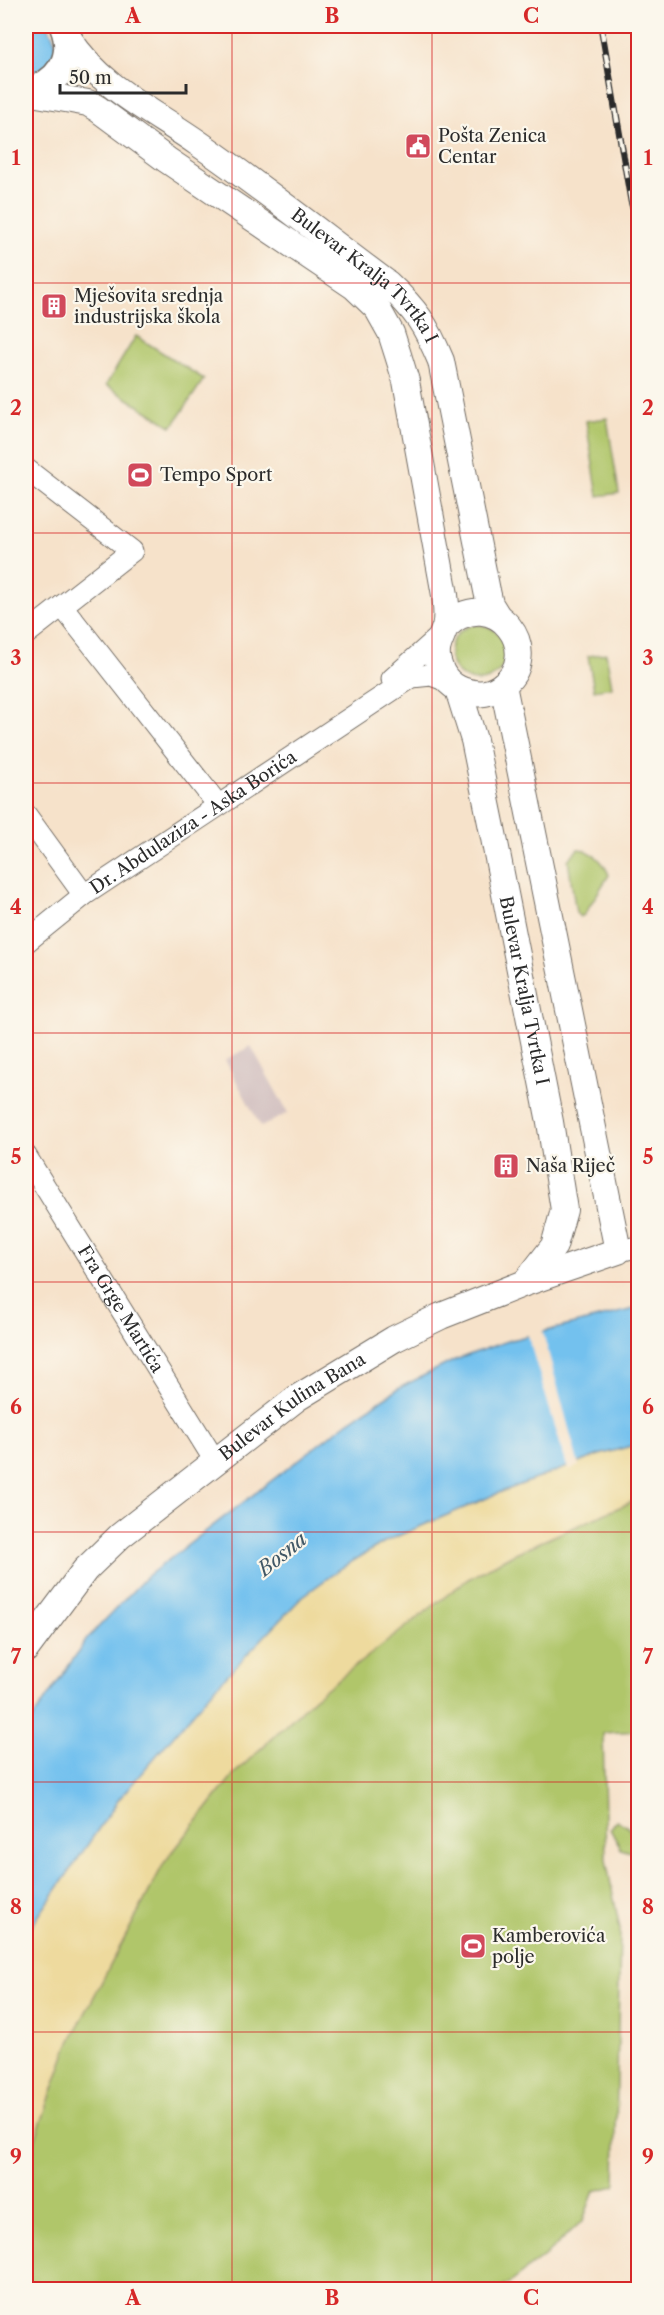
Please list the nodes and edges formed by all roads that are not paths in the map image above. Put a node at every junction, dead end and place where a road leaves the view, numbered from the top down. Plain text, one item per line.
1 (68, 31) edge
2 (26, 92) edge
3 (26, 469) edge
4 (62, 606) junction
5 (498, 617) junction
6 (442, 632) junction
7 (26, 634) edge
8 (453, 685) junction
9 (503, 685) junction
10 (364, 707) junction
11 (218, 805) junction
12 (26, 815) edge
13 (84, 895) junction
14 (26, 942) edge
15 (26, 1156) edge
16 (564, 1210) junction
17 (618, 1252) edge
18 (525, 1283) junction
19 (215, 1461) junction
20 (26, 1649) edge

1 - 2 main road
1 - 5 street, Bulevar Kralja Tvrtka I
2 - 6 street, Bulevar Kralja Tvrtka I
3 - 4 street
4 - 7 street
4 - 11 street
5 - 6 street
5 - 9 street, Bulevar Kralja Tvrtka I
6 - 8 street, Bulevar Kralja Tvrtka I
6 - 10 street, Dr. Abdulaziza - Aska Borića
8 - 9 street
8 - 10 street, Dr. Abdulaziza - Aska Borića
8 - 16 street, Bulevar Kralja Tvrtka I
9 - 17 street
10 - 11 street, Dr. Abdulaziza - Aska Borića
11 - 13 street, Dr. Abdulaziza - Aska Borića
12 - 13 street
13 - 14 street, Dr. Abdulaziza - Aska Borića
15 - 19 street, Fra Grge Martića
16 - 17 street
16 - 18 street, Bulevar Kralja Tvrtka I
17 - 18 street, Bulevar Kulina Bana
18 - 19 street, Bulevar Kulina Bana
19 - 20 street, Bulevar Kulina Bana

